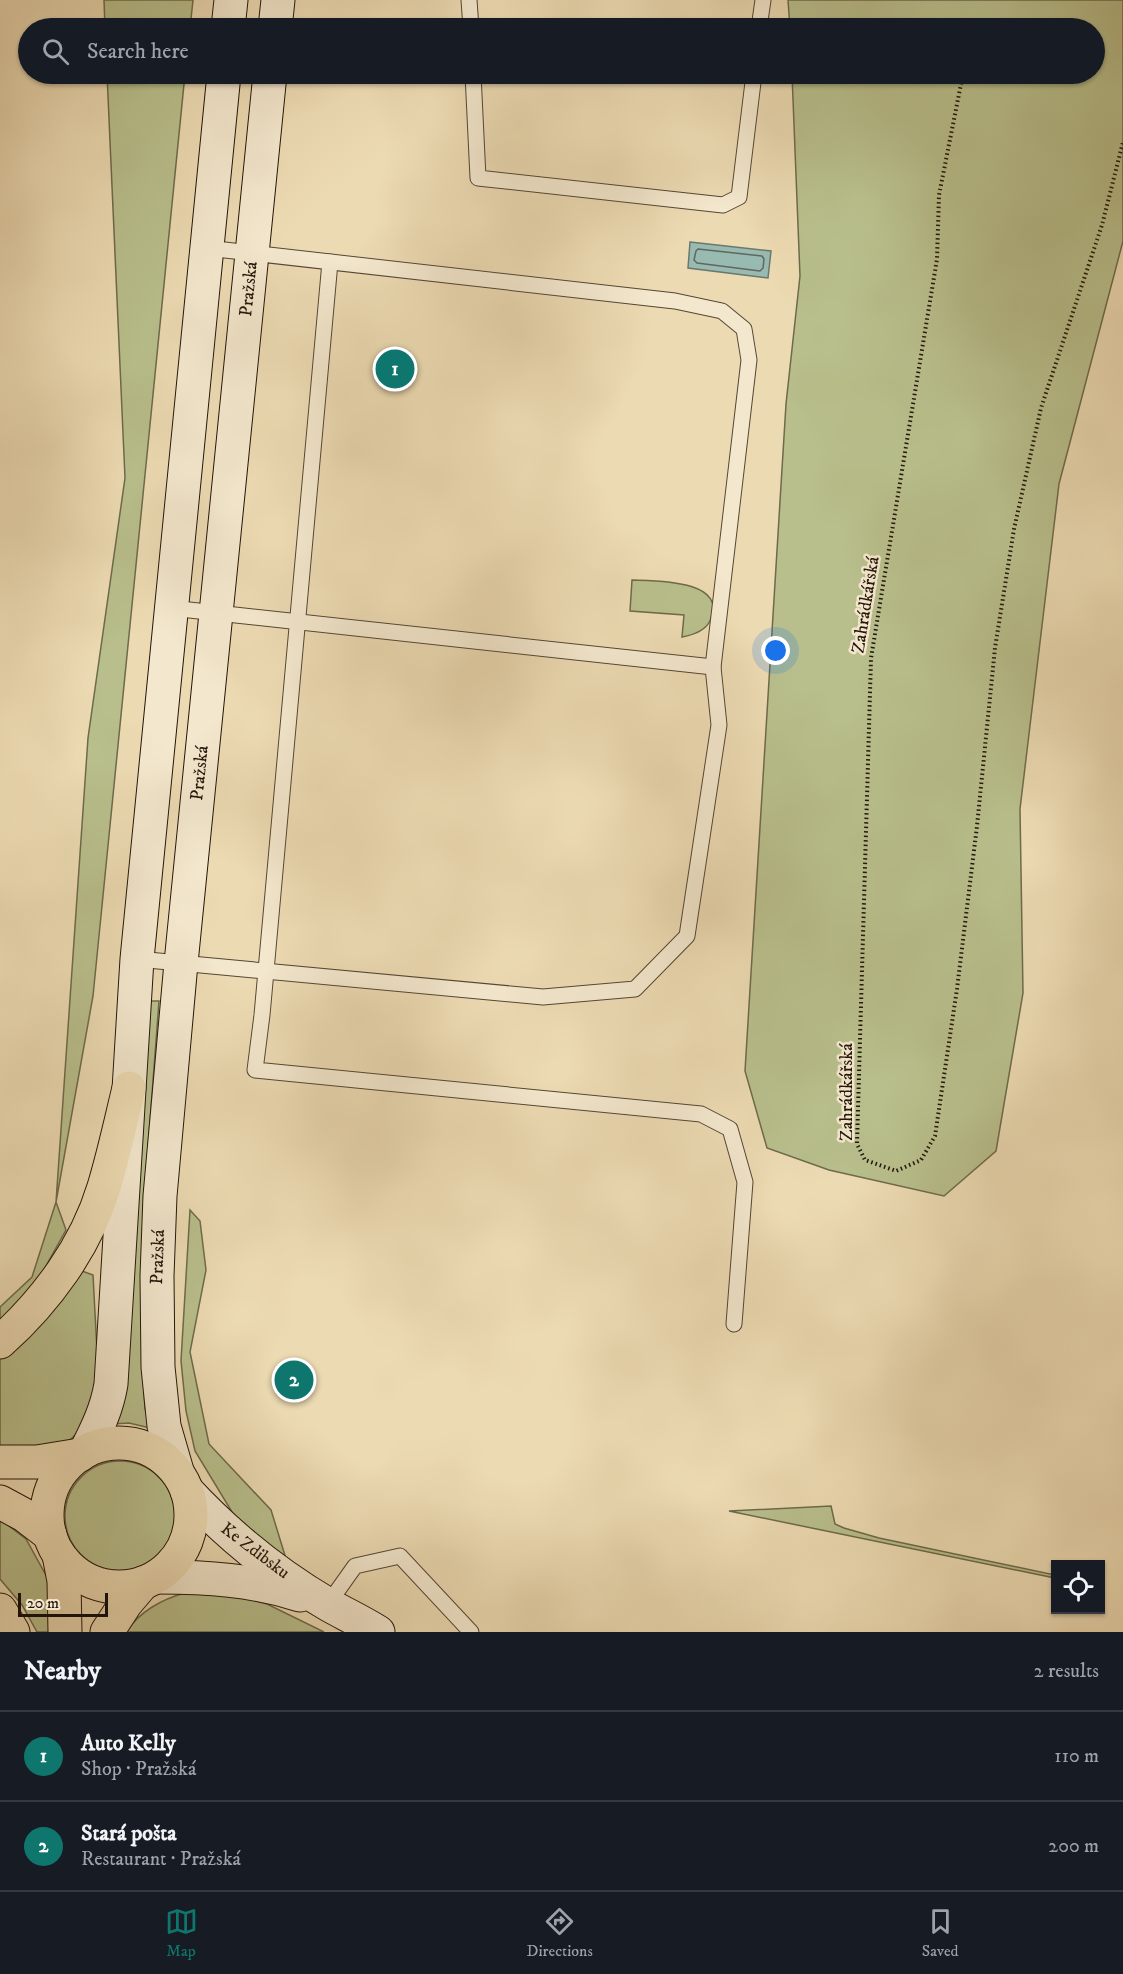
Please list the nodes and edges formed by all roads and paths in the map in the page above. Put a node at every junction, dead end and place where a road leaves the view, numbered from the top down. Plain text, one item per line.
1 (231, 0) edge
2 (278, 0) edge
3 (469, 0) edge
4 (762, 0) edge
5 (229, 18) edge
6 (276, 18) edge
7 (470, 18) edge
8 (760, 18) edge
9 (223, 84) edge
10 (269, 84) edge
11 (473, 84) edge
12 (753, 84) edge
13 (961, 84) edge
14 (1123, 142) edge
15 (207, 248) junction
16 (253, 253) junction
17 (330, 262) junction
18 (171, 609) junction
19 (216, 612) junction
20 (297, 621) junction
21 (713, 667) junction
22 (137, 959) junction
23 (181, 963) junction
24 (266, 970) junction
25 (129, 1088) junction
26 (734, 1324) dead end
27 (0, 1342) edge
28 (83, 1453) junction
29 (0, 1462) edge
30 (182, 1481) junction
31 (0, 1502) edge
32 (55, 1545) junction
33 (150, 1580) junction
34 (328, 1604) junction
35 (0, 1610) edge
36 (13, 1632) edge
37 (65, 1632) edge
38 (107, 1632) edge
39 (378, 1632) edge
40 (471, 1632) edge

1 - 5 main road
2 - 6 main road
3 - 7 lane
4 - 8 lane
9 - 15 main road
10 - 16 main road, Pražská
11 - 12 lane
13 - 14 path, Zahrádkářská
15 - 16 lane
15 - 18 main road
16 - 17 lane
16 - 19 main road, Pražská
17 - 20 lane
17 - 21 lane
18 - 19 lane
18 - 22 main road
19 - 20 lane
19 - 23 main road, Pražská
20 - 21 lane
20 - 24 lane
21 - 24 lane
22 - 23 lane
22 - 25 main road
23 - 24 lane
23 - 30 main road, Pražská
24 - 26 lane
25 - 27 main road
25 - 28 main road
28 - 29 main road
28 - 30 main road
28 - 32 main road
30 - 33 main road
30 - 34 main road, Ke Zdibsku
31 - 32 main road
32 - 33 main road
32 - 37 main road
33 - 34 main road, Ke Zdibsku
33 - 38 main road
34 - 39 main road, Ke Zdibsku
34 - 40 lane
35 - 36 main road

